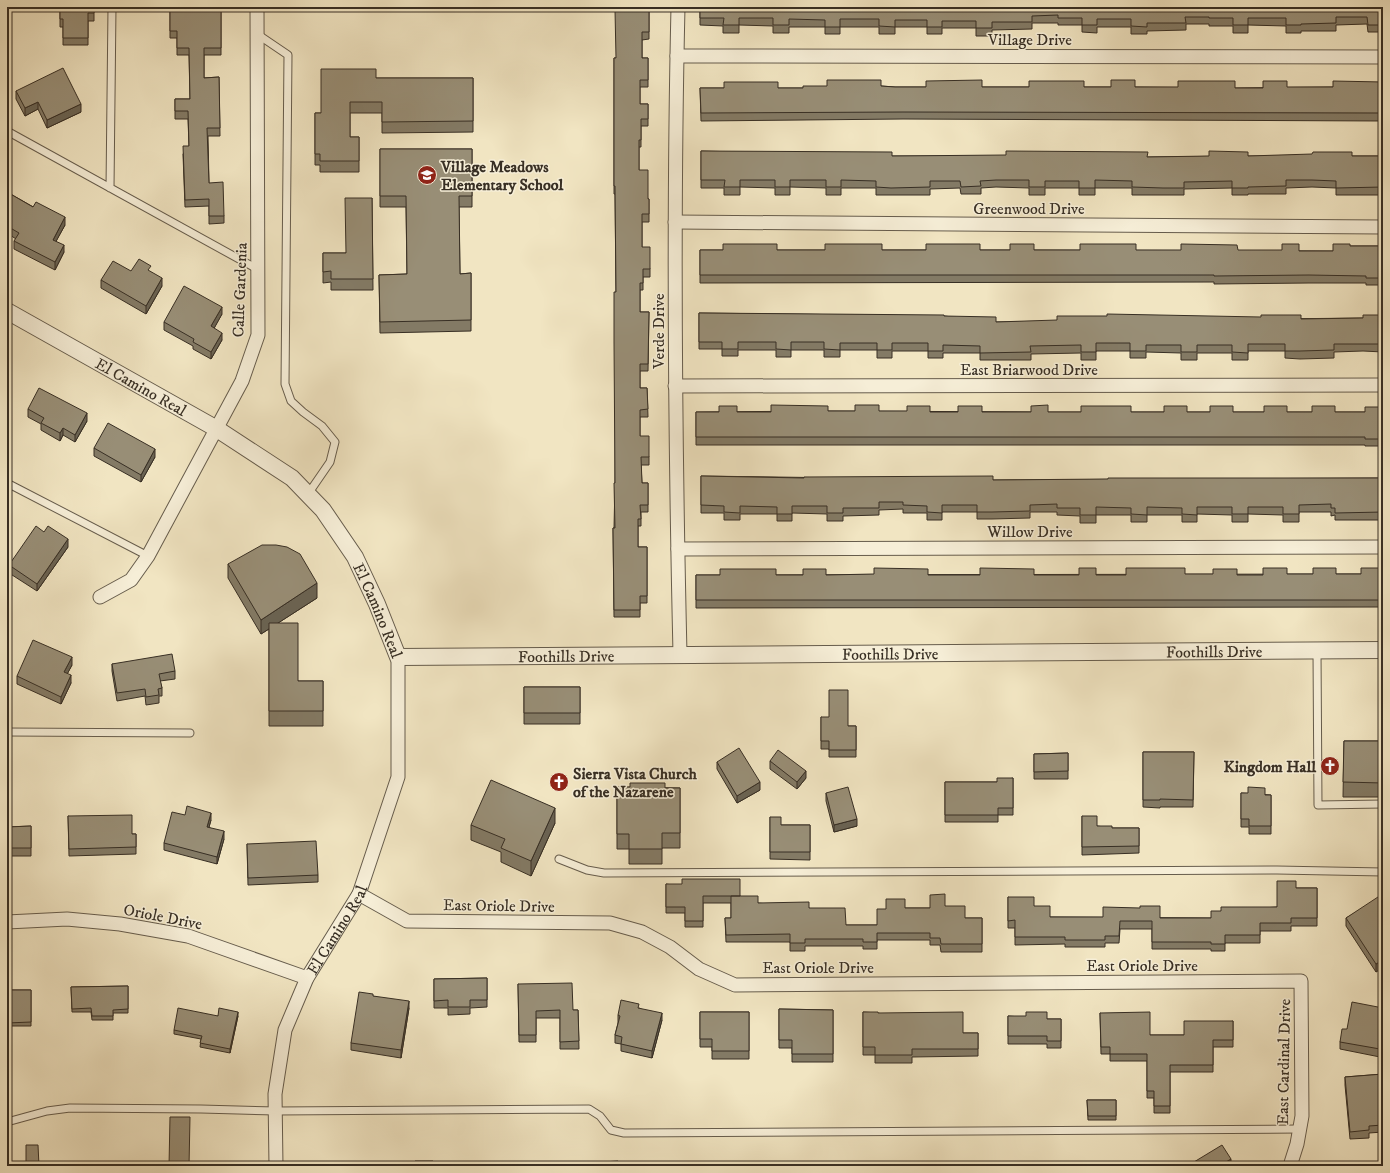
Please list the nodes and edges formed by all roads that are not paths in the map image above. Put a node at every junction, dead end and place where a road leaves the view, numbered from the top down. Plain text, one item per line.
1 (112, 7) edge
2 (257, 7) edge
3 (678, 7) edge
4 (257, 34) junction
5 (677, 56) junction
6 (1383, 57) edge
7 (7, 131) edge
8 (110, 188) junction
9 (675, 222) junction
10 (1383, 227) edge
11 (259, 270) junction
12 (7, 311) edge
13 (1383, 385) edge
14 (675, 386) junction
15 (216, 429) junction
16 (8, 486) edge
17 (308, 494) junction
18 (1383, 547) edge
19 (678, 548) junction
20 (148, 556) junction
21 (100, 597) dead end
22 (1383, 650) edge
23 (1317, 651) junction
24 (680, 654) junction
25 (398, 657) junction
26 (7, 732) edge
27 (190, 733) dead end
28 (1383, 804) edge
29 (559, 859) dead end
30 (1383, 872) edge
31 (359, 894) junction
32 (7, 922) edge
33 (307, 978) junction
34 (1301, 981) joint
35 (276, 1111) junction
36 (7, 1122) edge
37 (1300, 1129) junction
38 (276, 1166) edge
39 (1290, 1166) edge

1 - 8 lane
2 - 4 street, Calle Gardenia
3 - 5 street, Verde Drive
4 - 11 street, Calle Gardenia
4 - 17 lane
5 - 6 street, Village Drive
5 - 9 street, Verde Drive
7 - 8 lane
8 - 11 lane
9 - 10 street, Greenwood Drive
9 - 14 street, Verde Drive
11 - 15 street, Calle Gardenia
12 - 15 street, El Camino Real
13 - 14 street, East Briarwood Drive
14 - 19 street, Verde Drive
15 - 17 street, El Camino Real
15 - 20 street, Calle Gardenia
16 - 20 lane
17 - 25 street, El Camino Real
18 - 19 street, Willow Drive
19 - 24 street, Verde Drive
20 - 21 street, Calle Gardenia
22 - 23 street, Foothills Drive
23 - 24 street, Foothills Drive
23 - 28 lane
24 - 25 street, Foothills Drive
25 - 31 street, El Camino Real
26 - 27 lane
29 - 30 lane
31 - 33 street, El Camino Real
31 - 34 street, East Oriole Drive
32 - 33 street, Oriole Drive
33 - 35 street, El Camino Real
34 - 37 street, East Cardinal Drive
35 - 36 lane
35 - 37 lane
35 - 38 street, El Camino Real
37 - 39 street, East Cardinal Drive

